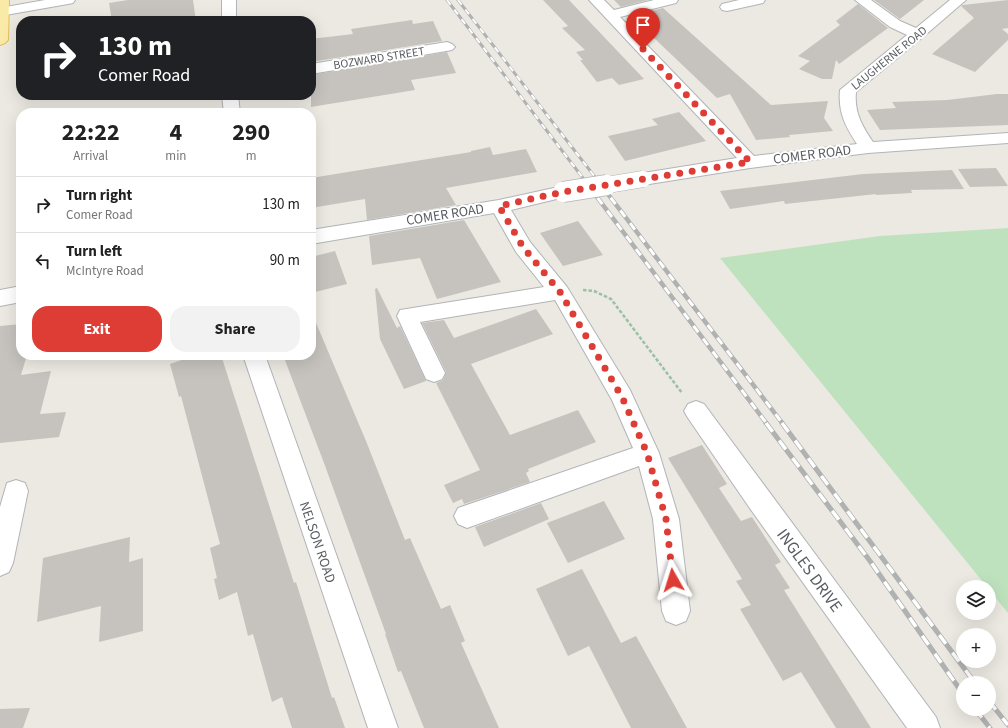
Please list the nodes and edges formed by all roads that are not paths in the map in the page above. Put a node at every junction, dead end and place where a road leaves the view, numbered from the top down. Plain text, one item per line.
1 (68, 0) edge
2 (230, 0) edge
3 (596, 0) edge
4 (671, 0) edge
5 (758, 0) edge
6 (862, 0) edge
7 (959, 0) edge
8 (2, 6) edge
9 (727, 7) dead end
10 (611, 15) junction
11 (229, 16) edge
12 (918, 34) junction
13 (0, 40) edge
14 (447, 46) dead end
15 (316, 68) edge
16 (1008, 138) edge
17 (868, 148) junction
18 (750, 162) junction
19 (499, 206) junction
20 (316, 236) edge
21 (560, 292) junction
22 (16, 295) edge
23 (0, 298) edge
24 (256, 360) edge
25 (434, 373) dead end
26 (696, 411) road end
27 (647, 453) junction
28 (16, 491) dead end
29 (466, 516) dead end
30 (0, 563) edge
31 (676, 611) dead end
32 (383, 728) edge
33 (925, 728) edge

1 - 8 street
2 - 11 street
3 - 10 street
4 - 10 street
5 - 9 street
6 - 12 street
7 - 12 street, LAUGHERNE ROAD
8 - 13 main road
10 - 18 street
12 - 17 street, LAUGHERNE ROAD
14 - 15 street, BOZWARD STREET
16 - 17 street, COMER ROAD
17 - 18 street, COMER ROAD
18 - 19 street, COMER ROAD, bridge
19 - 20 street, COMER ROAD
19 - 21 street
21 - 25 street
21 - 27 street
22 - 23 street
24 - 32 street, NELSON ROAD
26 - 33 street, INGLES DRIVE
27 - 29 street
27 - 31 street
28 - 30 street

